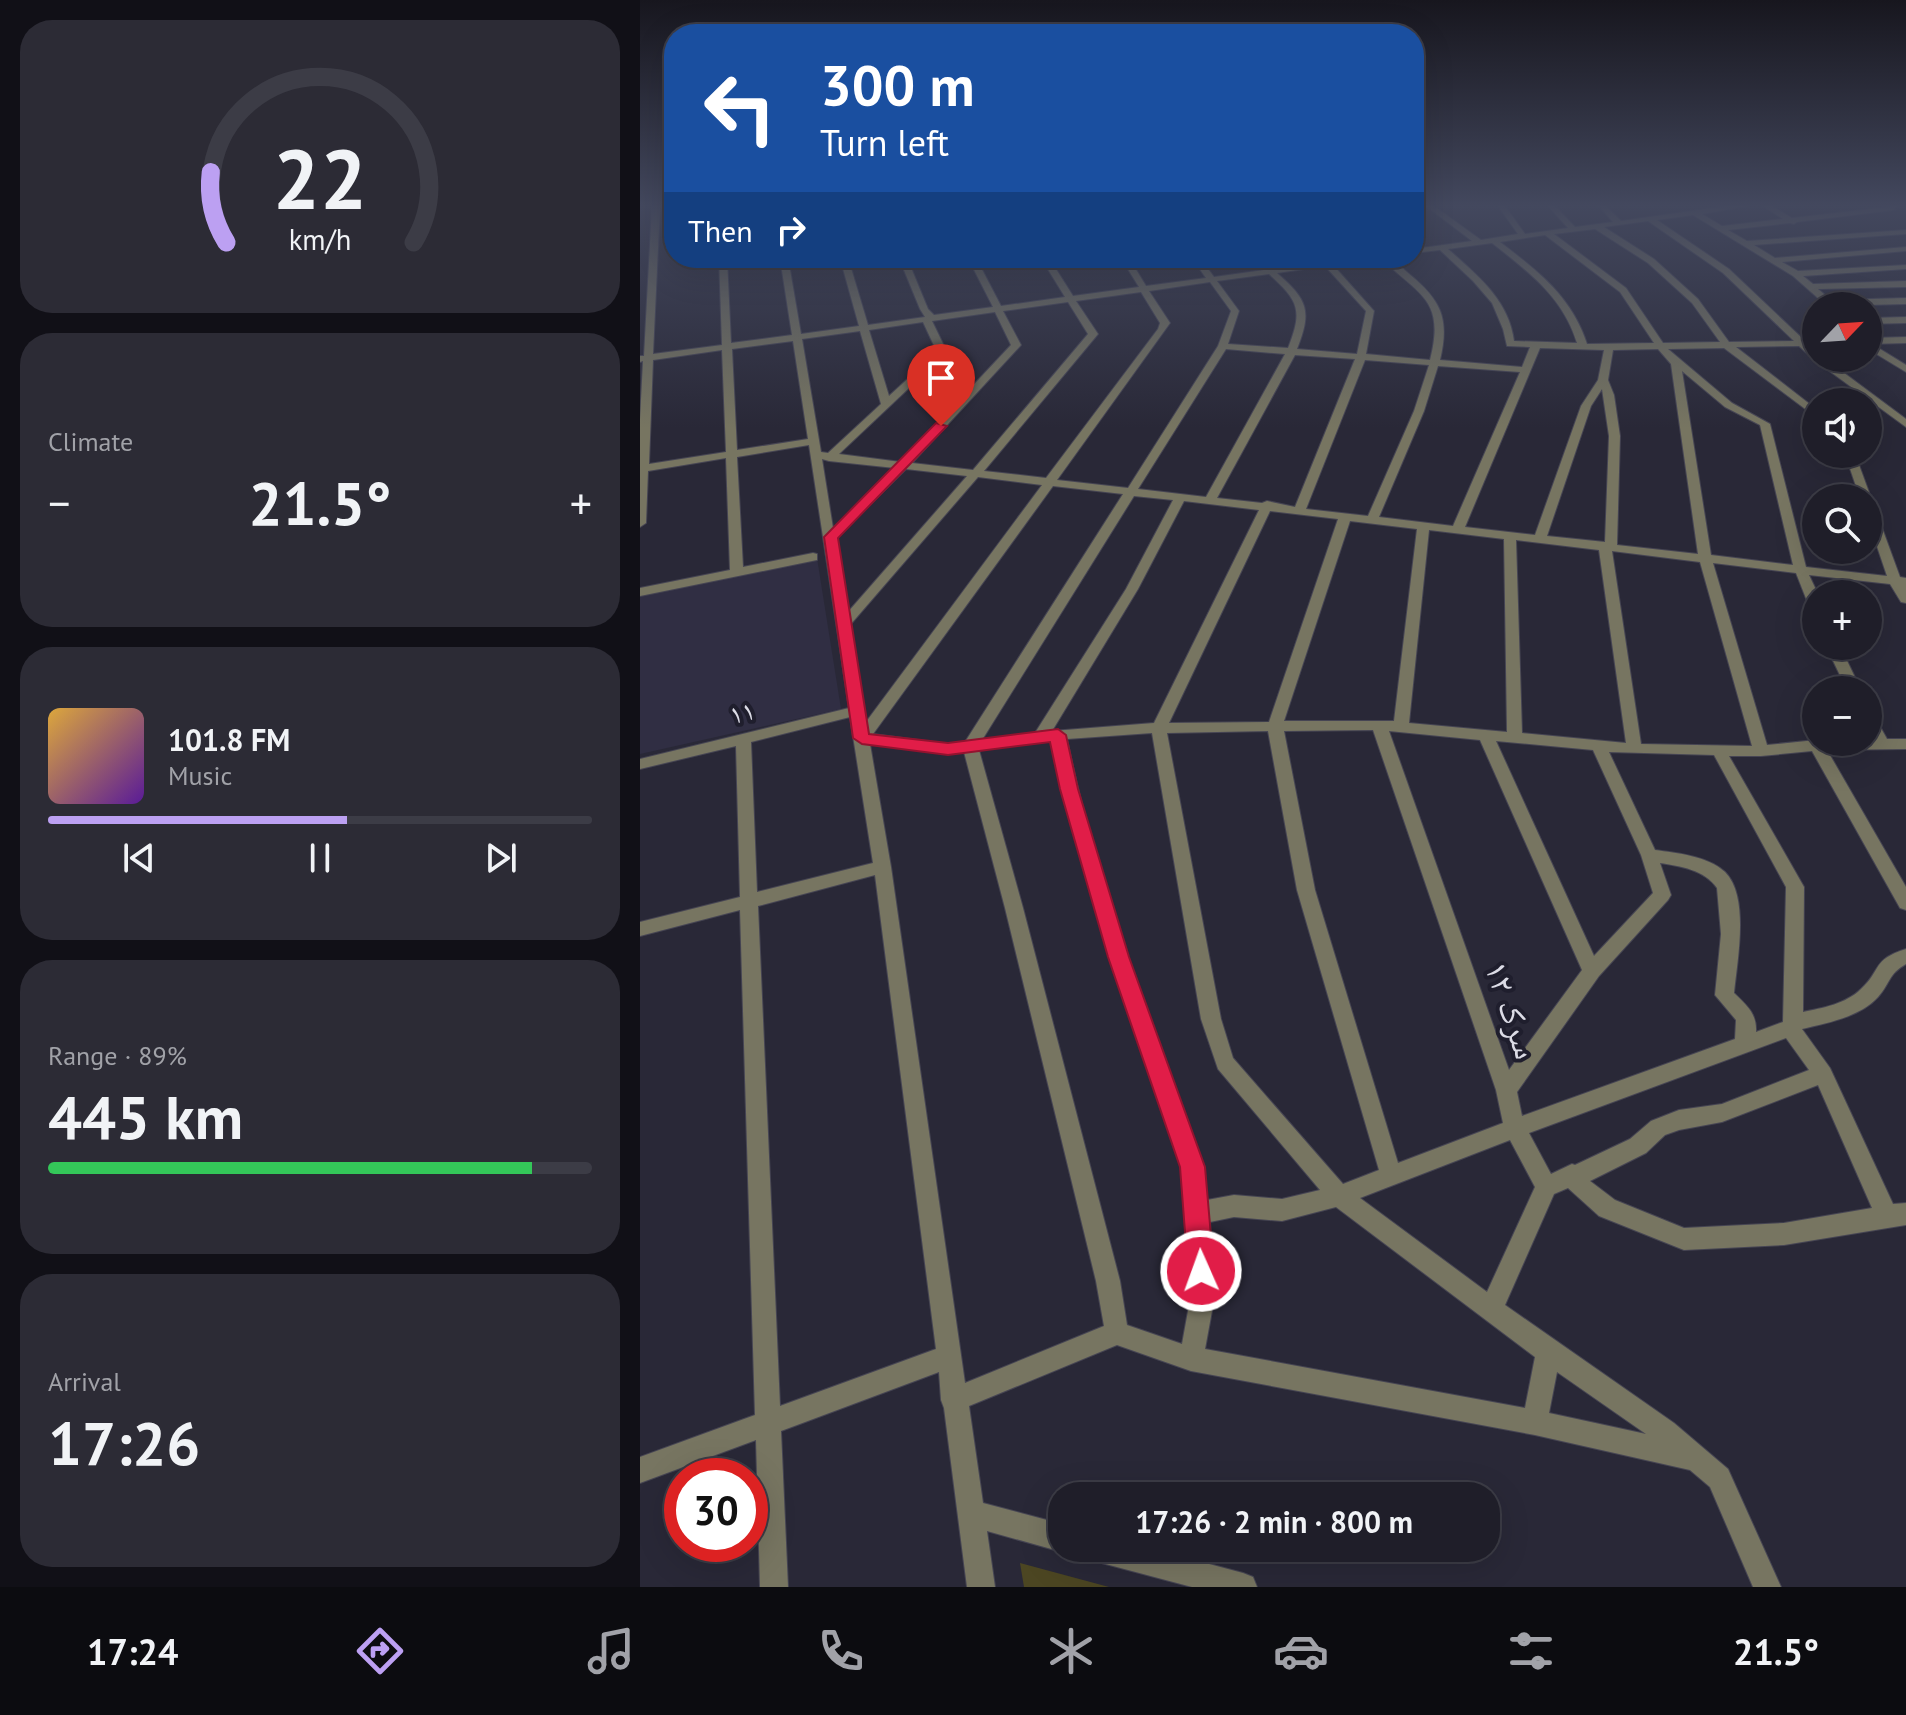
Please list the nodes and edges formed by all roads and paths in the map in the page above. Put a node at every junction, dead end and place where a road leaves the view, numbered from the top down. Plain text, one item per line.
1 (651, 280) edge
2 (724, 280) edge
3 (788, 280) edge
4 (850, 280) edge
5 (912, 280) edge
6 (983, 280) edge
7 (1057, 280) edge
8 (1139, 280) edge
9 (1203, 280) edge
10 (1212, 280) edge
11 (1277, 280) edge
12 (1342, 280) edge
13 (1408, 280) edge
14 (1477, 280) edge
15 (1543, 280) edge
16 (1610, 280) edge
17 (1673, 280) edge
18 (1737, 280) edge
19 (1803, 280) edge
20 (1906, 284) edge
21 (1812, 287) junction
22 (1144, 288) junction
23 (1817, 292) edge
24 (1068, 299) junction
25 (1906, 301) edge
26 (1882, 302) edge
27 (997, 309) junction
28 (929, 318) junction
29 (1906, 320) edge
30 (1882, 321) edge
31 (863, 328) junction
32 (798, 337) junction
33 (1906, 340) edge
34 (1882, 342) edge
35 (1510, 344) junction
36 (1799, 344) junction
37 (1802, 344) edge
38 (1536, 345) junction
39 (1727, 345) junction
40 (1223, 346) junction
41 (1802, 346) edge
42 (727, 347) junction
43 (1583, 347) junction
44 (1609, 347) junction
45 (1661, 347) junction
46 (1292, 350) junction
47 (1882, 352) edge
48 (1361, 357) junction
49 (645, 358) edge
50 (1676, 363) junction
51 (1437, 364) junction
52 (1904, 366) edge
53 (1507, 369) junction
54 (1526, 370) junction
55 (1837, 372) edge
56 (1603, 380) junction
57 (1802, 403) edge
58 (886, 404) junction
59 (1906, 424) edge
60 (820, 451) junction
61 (731, 455) junction
62 (903, 466) junction
63 (641, 469) edge
64 (977, 472) junction
65 (1052, 480) junction
66 (1132, 490) junction
67 (1181, 496) junction
68 (1211, 499) junction
69 (1267, 505) junction
70 (1300, 510) junction
71 (1345, 517) junction
72 (1372, 520) junction
73 (640, 523) edge
74 (1423, 526) junction
75 (1458, 529) junction
76 (1510, 536) junction
77 (1882, 536) edge
78 (831, 537) junction
79 (1540, 539) junction
80 (1608, 547) junction
81 (813, 557) dead end
82 (1705, 559) junction
83 (1801, 570) junction
84 (737, 574) junction
85 (1805, 580) edge
86 (1901, 581) edge
87 (640, 592) edge
88 (1906, 599) edge
89 (843, 625) junction
90 (856, 711) junction
91 (1379, 725) junction
92 (1275, 726) junction
93 (1159, 728) junction
94 (1401, 728) junction
95 (1485, 733) junction
96 (1048, 737) junction
97 (1515, 737) junction
98 (743, 738) junction
99 (862, 738) junction
100 (1906, 744) edge
101 (1883, 745) edge
102 (970, 746) junction
103 (1599, 746) junction
104 (1802, 747) edge
105 (1634, 749) junction
106 (1719, 751) junction
107 (1761, 751) junction
108 (1822, 756) edge
109 (640, 764) edge
110 (1649, 855) junction
111 (882, 867) junction
112 (749, 901) junction
113 (1906, 903) edge
114 (640, 929) edge
115 (1906, 956) edge
116 (1592, 971) junction
117 (1791, 1026) junction
118 (1744, 1045) junction
119 (1823, 1074) junction
120 (1506, 1090) junction
121 (1515, 1128) junction
122 (1572, 1174) junction
123 (1391, 1176) junction
124 (1546, 1186) junction
125 (1339, 1196) junction
126 (1198, 1213) junction
127 (1896, 1215) edge
128 (1491, 1309) junction
129 (1117, 1333) junction
130 (1548, 1352) junction
131 (948, 1357) junction
132 (1191, 1359) junction
133 (953, 1400) junction
134 (766, 1422) junction
135 (1535, 1422) junction
136 (1696, 1458) junction
137 (640, 1470) edge
138 (969, 1513) junction
139 (1048, 1534) edge
140 (1150, 1562) edge
141 (774, 1587) edge
142 (981, 1587) edge
143 (1243, 1587) edge
144 (1767, 1587) edge

1 - 49 street
2 - 42 street
3 - 32 street
4 - 31 street
5 - 28 street
6 - 27 street
7 - 24 street
8 - 22 street
9 - 22 street
10 - 40 street
11 - 46 street
12 - 48 street
13 - 51 street
14 - 35 street
15 - 43 street
16 - 45 street
17 - 39 street
18 - 36 street
19 - 21 street
20 - 21 street
21 - 23 street
22 - 24 street
22 - 65 street
24 - 27 street
24 - 64 street
25 - 26 street
27 - 28 street
27 - 62 street
28 - 31 street
28 - 58 street
29 - 30 street
31 - 32 street
31 - 58 street
32 - 42 street
32 - 60 street
33 - 34 street
35 - 38 street
35 - 53 street
36 - 37 street
36 - 39 street
36 - 41 street
38 - 43 street
38 - 54 street
39 - 45 street
39 - 57 street
40 - 46 street
40 - 66 street
42 - 49 street
42 - 61 street
43 - 44 street
44 - 45 street
44 - 56 street
45 - 50 street
46 - 48 street
46 - 68 street
47 - 52 street
48 - 51 street
48 - 70 street
49 - 63 street
50 - 82 street
50 - 83 street
51 - 53 street
51 - 72 street
53 - 54 street
54 - 75 street
55 - 59 street
56 - 79 street
56 - 80 street
58 - 60 street
60 - 61 street
60 - 62 street
60 - 78 street
61 - 63 street
61 - 84 street
62 - 64 street
62 - 78 street
63 - 73 street
64 - 65 street
64 - 89 street
65 - 66 street
65 - 99 street
66 - 67 street
66 - 102 street
67 - 68 street
67 - 96 street
68 - 69 street
69 - 70 street
69 - 93 street
70 - 71 street
71 - 72 street
71 - 92 street
72 - 74 street
74 - 75 street
74 - 94 street
75 - 76 street
76 - 79 street
76 - 97 street
77 - 86 street
78 - 89 street
79 - 80 street
80 - 82 street
80 - 105 street
81 - 84 street
82 - 83 street
82 - 107 street
83 - 85 street
83 - 86 street
84 - 87 street
86 - 88 street
89 - 90 street
90 - 98 street, ۱۱
90 - 99 street
91 - 92 street
91 - 94 street
91 - 120 street, سرک ۱۲
92 - 93 street
92 - 123 street
93 - 96 street
93 - 125 street
94 - 95 street
95 - 97 street
95 - 116 street
96 - 102 street
96 - 126 street
97 - 103 street
98 - 109 street, ۱۱
98 - 112 street
99 - 102 street
99 - 111 street
100 - 101 street
102 - 129 street
103 - 105 street
103 - 110 street
104 - 107 street
105 - 106 street
106 - 107 street
106 - 117 street
108 - 113 street
110 - 116 street
110 - 118 street
111 - 112 street
111 - 131 street
112 - 114 street
112 - 134 street
115 - 117 street
116 - 120 street
117 - 118 street
117 - 119 street
118 - 121 street
119 - 122 street
119 - 127 street
120 - 121 street, سرک ۱۲
121 - 123 street
121 - 124 street, سرک ۱۲
122 - 124 street
122 - 127 street
123 - 125 street
124 - 128 street
125 - 126 street
125 - 128 street
126 - 132 street
128 - 130 street
129 - 132 street
129 - 133 street
130 - 135 street
130 - 136 street
131 - 133 street
131 - 134 street
132 - 135 street
133 - 138 street
134 - 137 street
134 - 141 street
135 - 136 street
136 - 144 street
138 - 139 street
138 - 142 street
140 - 143 street

